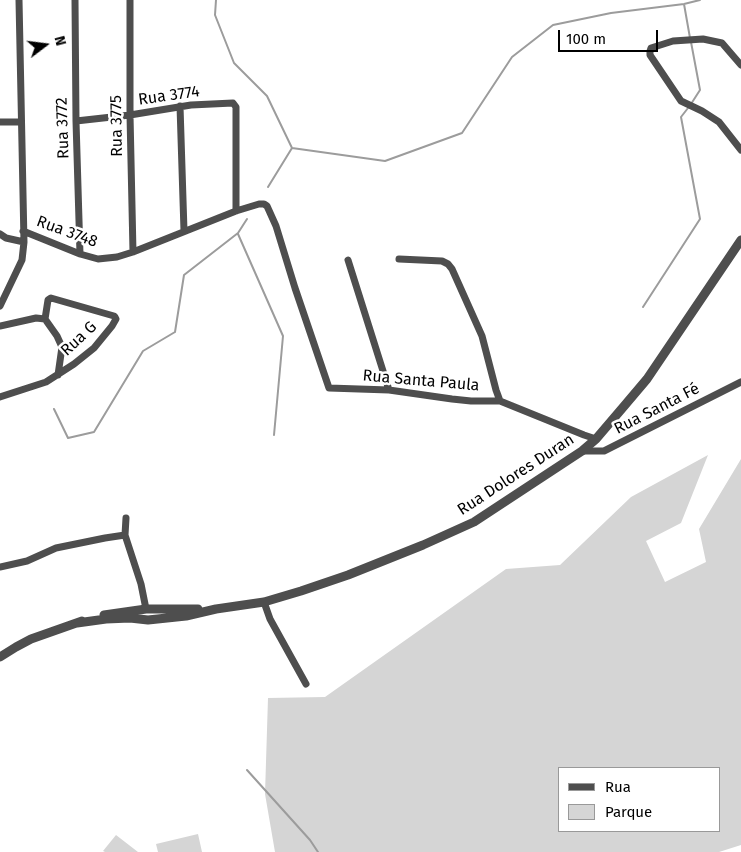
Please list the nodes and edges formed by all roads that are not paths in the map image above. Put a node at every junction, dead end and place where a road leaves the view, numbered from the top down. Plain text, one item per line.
1 (19, 0) edge
2 (75, 0) edge
3 (130, 0) edge
4 (741, 65) edge
5 (180, 106) junction
6 (130, 115) junction
7 (76, 121) junction
8 (0, 122) edge
9 (21, 122) junction
10 (741, 150) edge
11 (236, 211) junction
12 (220, 217) joint
13 (23, 231) junction
14 (184, 231) junction
15 (0, 234) edge
16 (741, 240) edge
17 (24, 242) junction
18 (133, 252) junction
19 (80, 254) junction
20 (399, 259) dead end
21 (348, 260) dead end
22 (0, 306) edge
23 (45, 319) junction
24 (0, 326) edge
25 (58, 375) junction
26 (741, 382) edge
27 (389, 390) junction
28 (0, 397) edge
29 (500, 400) junction
30 (596, 439) junction
31 (582, 451) junction
32 (126, 518) dead end
33 (125, 535) junction
34 (0, 567) edge
35 (264, 602) junction
36 (146, 609) junction
37 (216, 610) junction
38 (148, 620) junction
39 (77, 623) junction
40 (0, 657) edge
41 (306, 684) dead end

1 - 9 street
2 - 7 street, Rua 3772
3 - 6 street, Rua 3775
4 - 10 street
5 - 6 street, Rua 3774
5 - 11 street, Rua 3774
5 - 14 street
6 - 7 street, Rua 3774
6 - 18 street, Rua 3775
7 - 19 street, Rua 3772
8 - 9 street
9 - 13 street
11 - 12 street, Rua Santa Paula
11 - 27 street, Rua Santa Paula
12 - 14 street, Rua 3748
13 - 17 street, Rua 3748
13 - 19 street, Rua 3748
14 - 18 street, Rua 3748
15 - 17 street, Rua 3748
16 - 30 street, Rua Dolores Duran
17 - 22 street
18 - 19 street, Rua 3748
20 - 29 street
21 - 27 street
23 - 24 street
23 - 25 street
23 - 25 street, Rua G
25 - 28 street, Rua G
26 - 31 street, Rua Santa Fé
27 - 29 street, Rua Santa Paula
29 - 30 street, Rua Santa Paula
30 - 31 street, Rua Dolores Duran
31 - 35 street, Rua Dolores Duran
32 - 33 street
33 - 34 street
33 - 36 street
35 - 37 street, Rua Dolores Duran
35 - 41 street
36 - 37 street, Rua Dolores Duran
36 - 38 street
36 - 39 street, Rua Dolores Duran
37 - 38 street, Rua Dolores Duran
38 - 39 street, Rua Dolores Duran
39 - 40 street, Rua Dolores Duran

